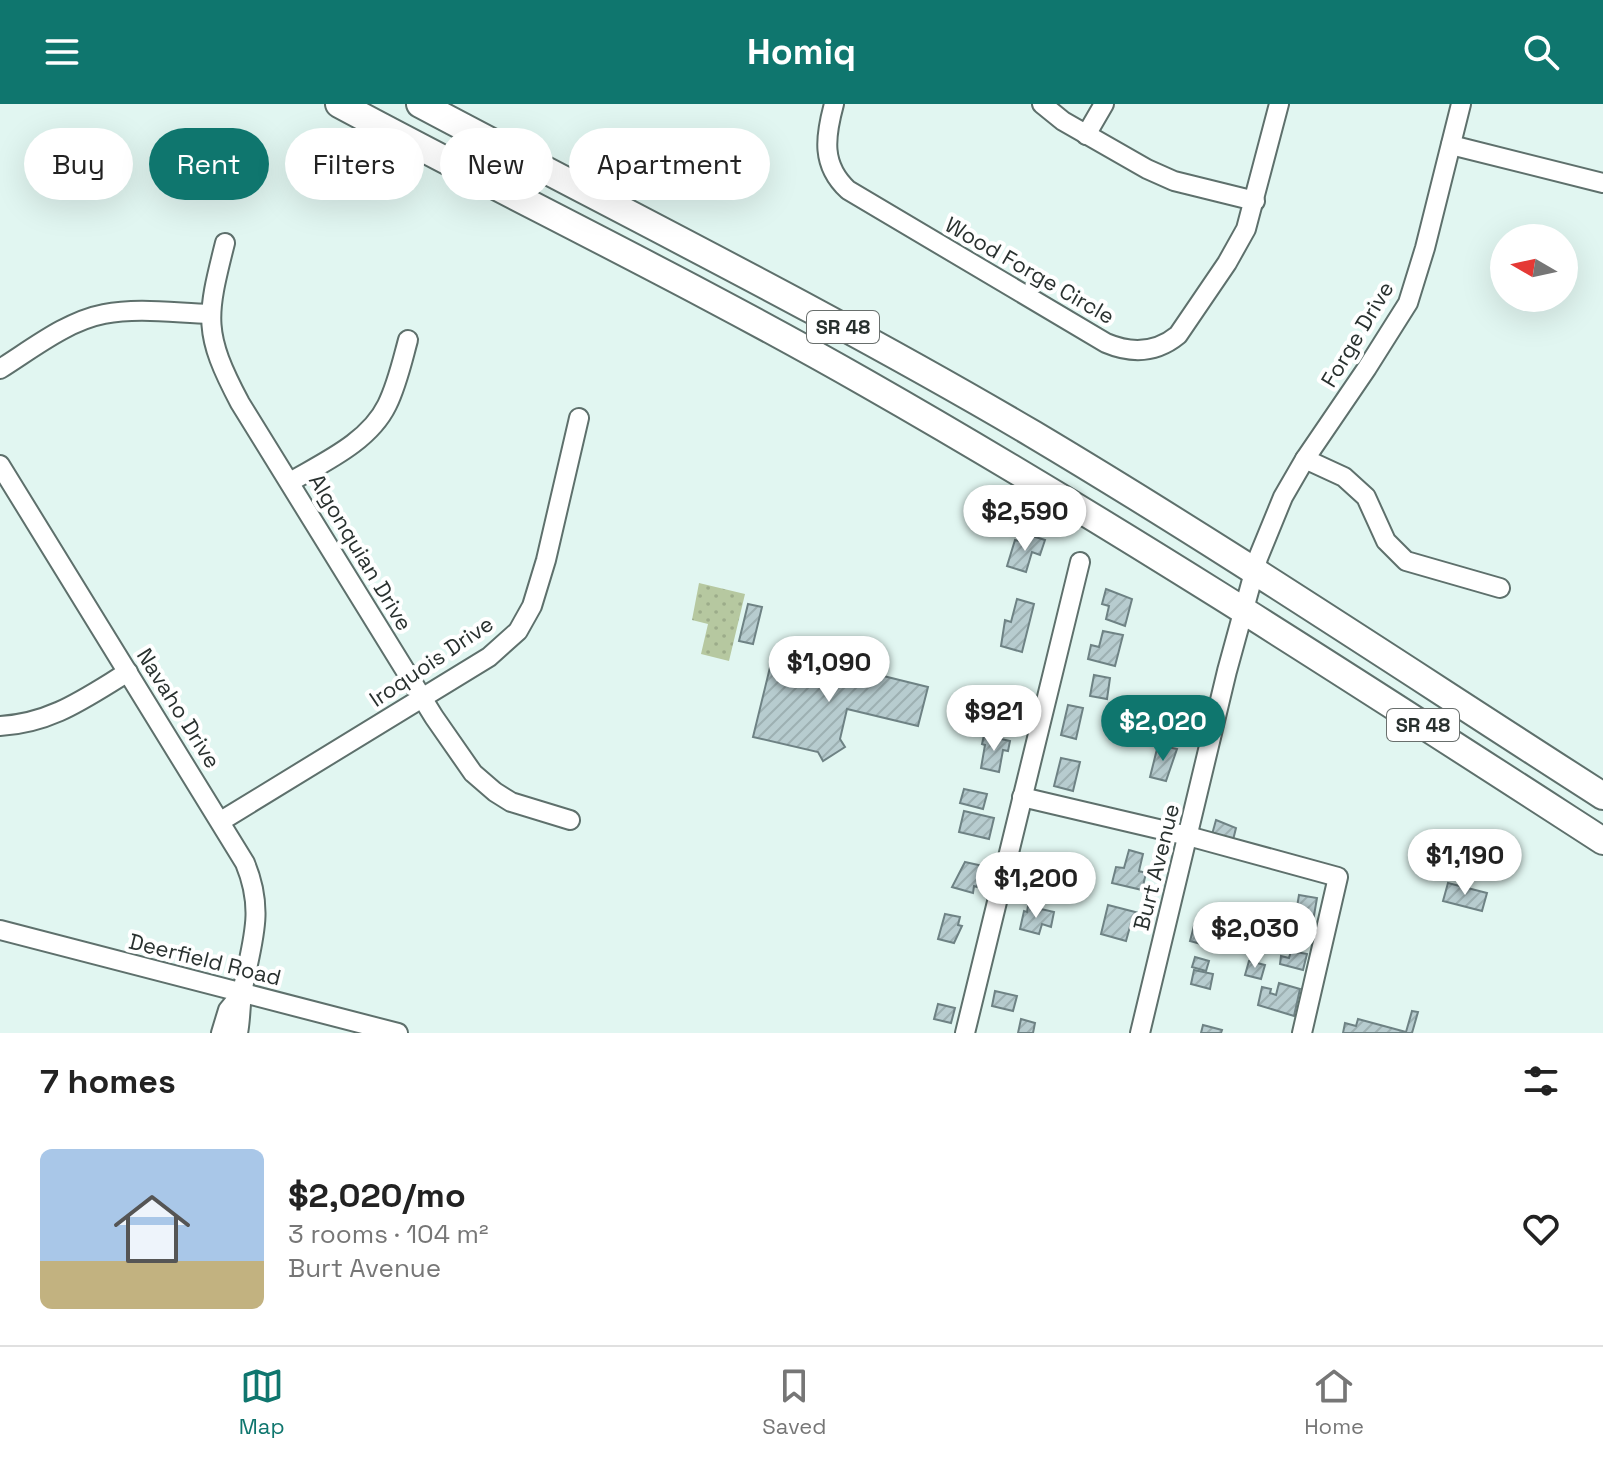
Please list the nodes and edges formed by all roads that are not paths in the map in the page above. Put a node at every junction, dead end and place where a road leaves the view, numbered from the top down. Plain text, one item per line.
1 (339, 104) edge
2 (420, 104) edge
3 (834, 104) edge
4 (1042, 104) edge
5 (1104, 104) edge
6 (1279, 104) edge
7 (1461, 104) edge
8 (1086, 135) junction
9 (1451, 145) junction
10 (1603, 183) edge
11 (1255, 201) junction
12 (225, 243) dead end
13 (210, 314) junction
14 (408, 340) dead end
15 (0, 369) edge
16 (579, 418) dead end
17 (1305, 459) junction
18 (2, 474) edge
19 (290, 482) junction
20 (1080, 562) dead end
21 (1254, 572) junction
22 (1500, 588) dead end
23 (1243, 610) junction
24 (128, 672) junction
25 (422, 698) junction
26 (0, 726) edge
27 (1603, 796) edge
28 (1022, 797) junction
29 (570, 820) dead end
30 (221, 821) junction
31 (1188, 836) junction
32 (1603, 841) edge
33 (0, 930) edge
34 (242, 993) junction
35 (221, 1033) edge
36 (238, 1033) edge
37 (398, 1033) edge
38 (965, 1033) edge
39 (1140, 1033) edge
40 (1302, 1033) edge

1 - 23 highway, SR 48
2 - 21 highway, SR 48
3 - 11 street, Wood Forge Circle
4 - 8 street
5 - 8 street
6 - 11 street, Wood Forge Circle
7 - 9 street, Forge Drive
8 - 11 street
9 - 10 street
9 - 17 street, Forge Drive
12 - 13 street, Algonquian Drive
13 - 15 street
13 - 19 street, Algonquian Drive
14 - 19 street
16 - 25 street, Iroquois Drive
17 - 21 street, Forge Drive
17 - 22 street
18 - 24 street, Navaho Drive
19 - 25 street, Algonquian Drive
20 - 28 street
21 - 23 street, Burt Avenue
21 - 27 highway, SR 48
23 - 31 street, Burt Avenue
23 - 32 highway, SR 48
24 - 26 street
24 - 30 street, Navaho Drive
25 - 29 street, Algonquian Drive
25 - 30 street, Iroquois Drive
28 - 31 street
28 - 38 street
30 - 34 street, Navaho Drive
31 - 39 street, Burt Avenue
31 - 40 street
33 - 34 street, Deerfield Road
34 - 35 street
34 - 36 street
34 - 37 street, Deerfield Road

